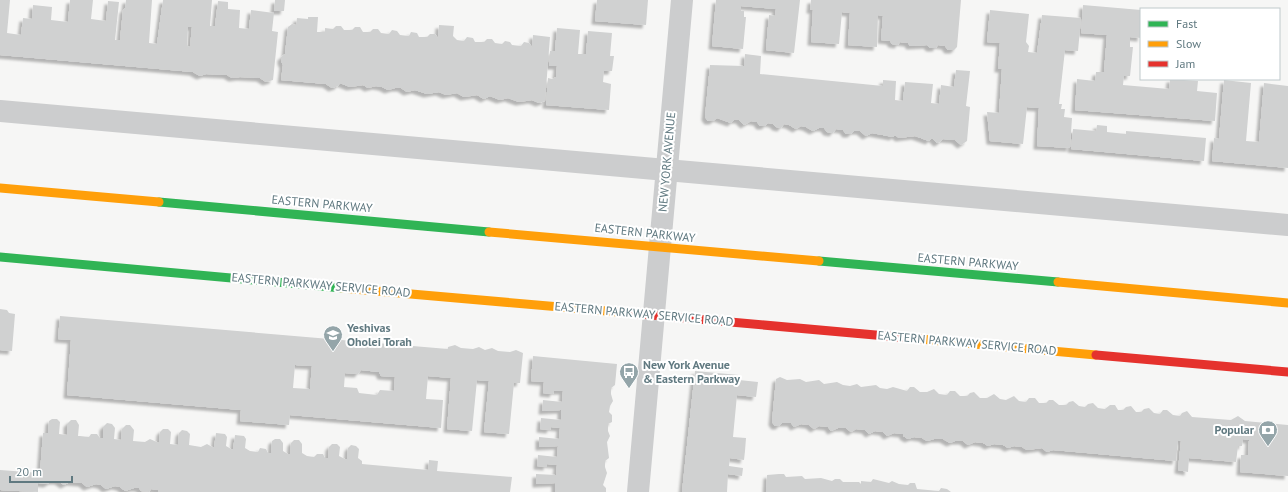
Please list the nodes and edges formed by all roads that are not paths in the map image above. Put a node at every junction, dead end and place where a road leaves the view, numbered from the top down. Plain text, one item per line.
1 (682, 0) edge
2 (0, 111) edge
3 (666, 170) junction
4 (0, 188) edge
5 (1288, 225) edge
6 (660, 246) junction
7 (0, 257) edge
8 (1288, 303) edge
9 (653, 315) junction
10 (1288, 372) edge
11 (638, 492) edge

1 - 3 street, NEW YORK AVENUE
2 - 3 street
3 - 5 street
3 - 6 street, NEW YORK AVENUE
4 - 6 main road, EASTERN PARKWAY
6 - 8 main road, EASTERN PARKWAY
6 - 9 street, NEW YORK AVENUE
7 - 9 main road, EASTERN PARKWAY SERVICE ROAD
9 - 10 main road, EASTERN PARKWAY SERVICE ROAD
9 - 11 street, NEW YORK AVENUE

